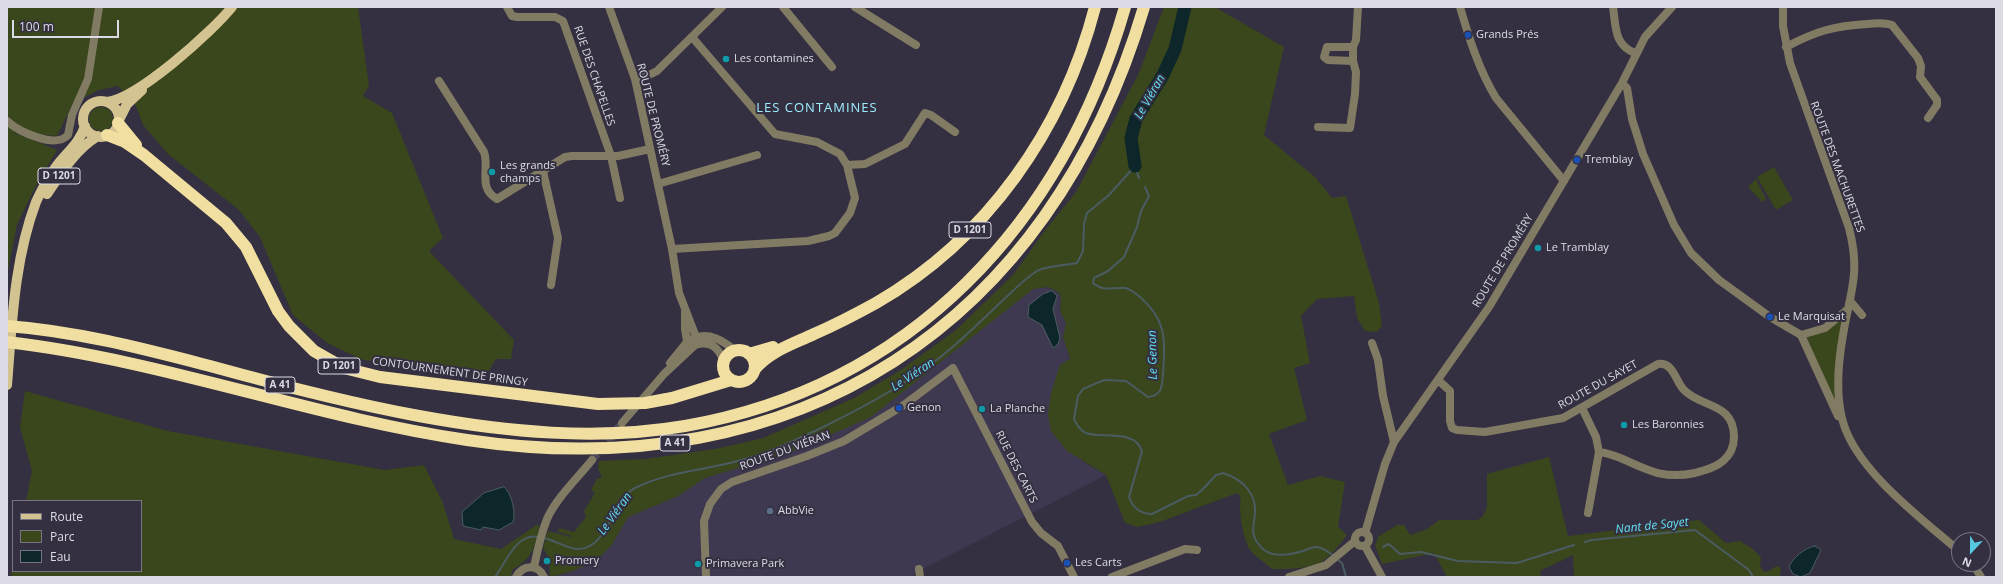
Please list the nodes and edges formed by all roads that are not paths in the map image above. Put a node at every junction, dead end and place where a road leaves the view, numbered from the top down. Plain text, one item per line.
1 (99, 7) edge
2 (232, 7) edge
3 (507, 7) edge
4 (609, 7) edge
5 (722, 7) edge
6 (783, 7) edge
7 (855, 7) edge
8 (1089, 7) edge
9 (1095, 7) edge
10 (1125, 7) edge
11 (1144, 7) edge
12 (1358, 7) edge
13 (1460, 7) edge
14 (1613, 7) edge
15 (1672, 7) edge
16 (1783, 7) edge
17 (692, 36) junction
18 (916, 45) dead end
19 (1353, 47) junction
20 (1786, 47) junction
21 (1635, 53) junction
22 (1353, 61) junction
23 (832, 67) dead end
24 (160, 72) junction
25 (635, 79) junction
26 (440, 81) dead end
27 (1622, 83) junction
28 (107, 102) junction
29 (1928, 118) dead end
30 (7, 121) edge
31 (119, 121) junction
32 (85, 126) junction
33 (1318, 127) dead end
34 (955, 132) dead end
35 (103, 136) junction
36 (650, 149) junction
37 (144, 155) junction
38 (757, 155) dead end
39 (611, 156) junction
40 (847, 165) junction
41 (543, 171) junction
42 (1564, 181) junction
43 (658, 184) junction
44 (620, 198) dead end
45 (30, 224) junction
46 (672, 249) junction
47 (551, 285) dead end
48 (1850, 305) junction
49 (1862, 315) dead end
50 (7, 326) edge
51 (1801, 335) junction
52 (693, 341) junction
53 (7, 342) edge
54 (1372, 343) dead end
55 (736, 351) junction
56 (749, 354) junction
57 (723, 364) junction
58 (953, 368) joint
59 (755, 369) junction
60 (731, 380) junction
61 (1438, 380) junction
62 (7, 385) edge
63 (681, 395) junction
64 (1582, 408) junction
65 (1842, 421) junction
66 (622, 423) tunnel mouth
67 (1394, 442) junction
68 (1599, 452) junction
69 (592, 460) tunnel mouth
70 (1588, 513) dead end
71 (1365, 533) junction
72 (1355, 541) junction
73 (1951, 544) edge
74 (1365, 546) junction
75 (1197, 550) dead end
76 (534, 567) junction
77 (514, 577) edge
78 (544, 577) edge
79 (706, 577) edge
80 (1074, 577) edge
81 (1112, 577) edge
82 (1288, 577) edge
83 (1382, 577) edge

1 - 30 street
2 - 24 main road
3 - 39 street, RUE DES CHAPELLES
4 - 25 street, ROUTE DE PROMÉRY
5 - 17 street
6 - 23 street
7 - 18 street
8 - 56 highway, D 1201
9 - 59 highway, CONTOURNEMENT DE PRINGY / D 1201
10 - 50 highway, A 41
11 - 53 highway, A 41
12 - 19 street
13 - 42 street
14 - 21 street
15 - 21 street, ROUTE DE PROMÉRY
16 - 20 street, ROUTE DES MACHURETTES
17 - 25 street
17 - 40 street
19 - 22 street
19 - 22 street
20 - 29 street
20 - 48 street, ROUTE DES MACHURETTES
21 - 27 street, ROUTE DE PROMÉRY
22 - 33 street
24 - 28 main road
24 - 31 main road
25 - 36 street, ROUTE DE PROMÉRY
26 - 41 street
27 - 42 street, ROUTE DE PROMÉRY
27 - 51 street
28 - 31 main road
28 - 32 main road
31 - 35 main road
31 - 37 highway, CONTOURNEMENT DE PRINGY / D 1201
32 - 35 main road
32 - 45 main road, D 1201
34 - 40 street
35 - 37 highway, CONTOURNEMENT DE PRINGY / D 1201
35 - 45 main road, D 1201
36 - 39 street
36 - 43 street, ROUTE DE PROMÉRY
37 - 63 highway, CONTOURNEMENT DE PRINGY / D 1201
38 - 43 street, ROUTE DE PROMÉRY
39 - 41 street
39 - 44 street, RUE DES CHAPELLES
40 - 46 street
41 - 47 street
42 - 61 street, ROUTE DE PROMÉRY
43 - 46 street, ROUTE DE PROMÉRY
45 - 62 main road, D 1201
46 - 52 street, ROUTE DE PROMÉRY
48 - 49 street
48 - 51 street
48 - 65 street, ROUTE DES MACHURETTES
51 - 65 street
52 - 55 street
52 - 57 street
52 - 66 street
54 - 67 street
55 - 56 highway, D 1201
55 - 57 highway, CONTOURNEMENT DE PRINGY / D 1201
56 - 59 highway
57 - 60 highway
57 - 63 highway, CONTOURNEMENT DE PRINGY / D 1201
58 - 79 street, ROUTE DU VIÉRAN
58 - 80 street, RUE DES CARTS
59 - 60 highway, CONTOURNEMENT DE PRINGY / D 1201
60 - 63 highway, CONTOURNEMENT DE PRINGY / D 1201
61 - 64 street, ROUTE DU SAYET
61 - 67 street, ROUTE DE PROMÉRY
64 - 68 street
64 - 68 street, ROUTE DU SAYET
65 - 73 street, ROUTE DES MACHURETTES
67 - 71 street, ROUTE DE PROMÉRY
68 - 70 street
69 - 76 street
71 - 72 street
71 - 74 street
72 - 74 street
72 - 82 street
74 - 83 street
75 - 81 street
76 - 77 street
76 - 78 street

